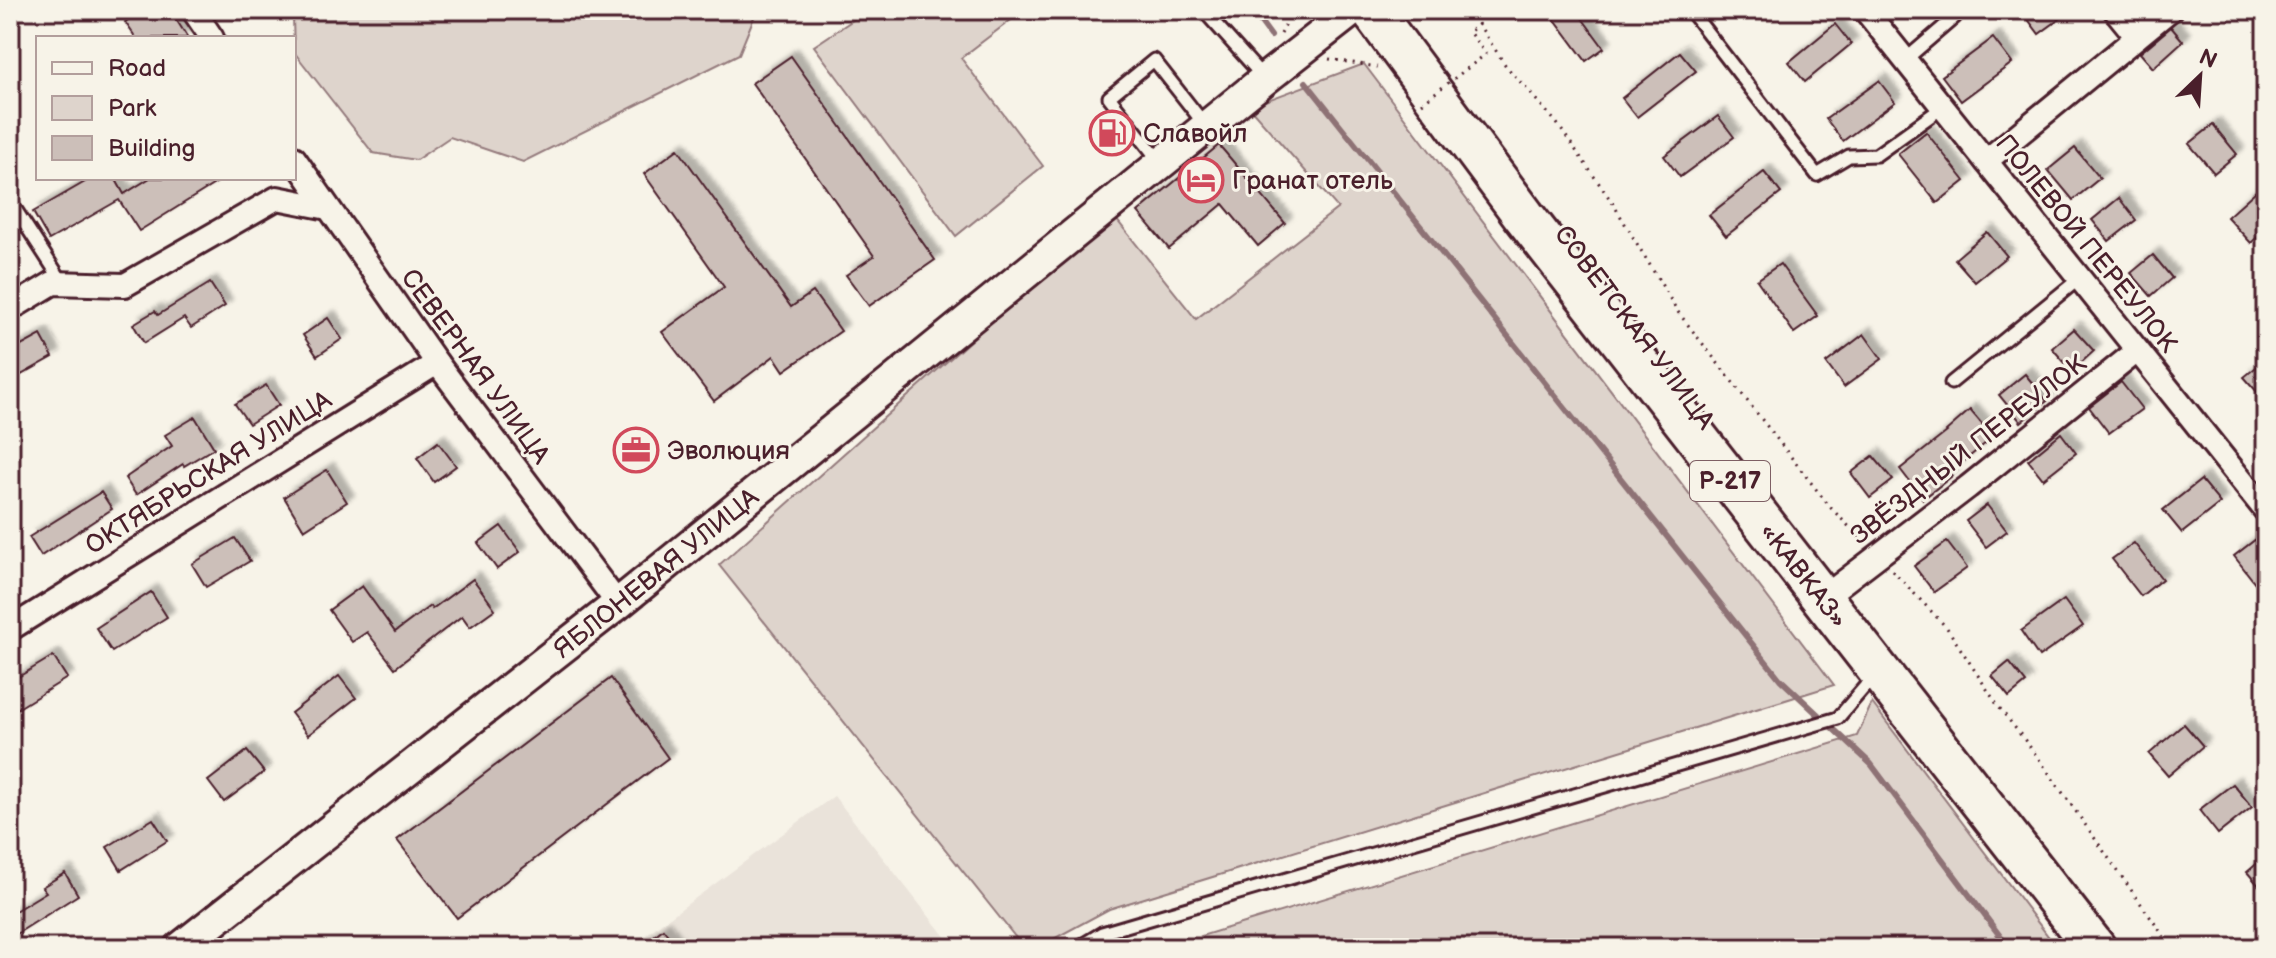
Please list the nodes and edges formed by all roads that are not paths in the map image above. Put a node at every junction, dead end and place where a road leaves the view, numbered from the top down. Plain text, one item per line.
1 (193, 10) edge
2 (1203, 10) edge
3 (1353, 10) edge
4 (1371, 10) edge
5 (1399, 10) edge
6 (1690, 10) edge
7 (1865, 10) edge
8 (1958, 10) edge
9 (2115, 10) edge
10 (2170, 10) edge
11 (211, 36) edge
12 (2137, 37) junction
13 (1905, 60) junction
14 (1265, 79) junction
15 (1943, 107) junction
16 (1206, 126) junction
17 (296, 161) edge
18 (1986, 161) junction
19 (1161, 163) junction
20 (10, 201) edge
21 (328, 208) junction
22 (2080, 278) junction
23 (63, 283) junction
24 (10, 309) edge
25 (2137, 351) junction
26 (437, 363) junction
27 (1951, 383) dead end
28 (2266, 511) edge
29 (1832, 591) junction
30 (618, 604) junction
31 (10, 629) edge
32 (1883, 668) junction
33 (180, 948) edge
34 (1077, 948) edge
35 (2095, 948) edge
36 (2107, 948) edge

1 - 11 street
2 - 14 lane
3 - 14 street, ЯБЛОНЕВАЯ УЛИЦА
4 - 32 highway, «КАВКАЗ» / Р-217
5 - 29 highway, СОВЕТСКАЯ УЛИЦА / Р-217
6 - 15 lane
7 - 13 street, ПОЛЕВОЙ ПЕРЕУЛОК
8 - 13 lane
9 - 12 street
10 - 12 street
12 - 18 street
13 - 15 street, ПОЛЕВОЙ ПЕРЕУЛОК
14 - 16 street, ЯБЛОНЕВАЯ УЛИЦА
15 - 18 street, ПОЛЕВОЙ ПЕРЕУЛОК
16 - 19 street, ЯБЛОНЕВАЯ УЛИЦА
16 - 19 lane
17 - 21 street, СЕВЕРНАЯ УЛИЦА
18 - 22 street, ПОЛЕВОЙ ПЕРЕУЛОК
19 - 30 street, ЯБЛОНЕВАЯ УЛИЦА
20 - 23 lane
21 - 23 street
21 - 26 street, СЕВЕРНАЯ УЛИЦА
22 - 25 street, ПОЛЕВОЙ ПЕРЕУЛОК
22 - 27 lane
23 - 24 street
25 - 28 street, ПОЛЕВОЙ ПЕРЕУЛОК
25 - 29 street, ЗВЁЗДНЫЙ ПЕРЕУЛОК
26 - 30 street, СЕВЕРНАЯ УЛИЦА
26 - 31 street, ОКТЯБРЬСКАЯ УЛИЦА
29 - 32 highway, СОВЕТСКАЯ УЛИЦА / Р-217
30 - 33 street, ЯБЛОНЕВАЯ УЛИЦА
32 - 34 lane
32 - 35 highway, «КАВКАЗ» / Р-217
32 - 36 highway, СОВЕТСКАЯ УЛИЦА / Р-217

